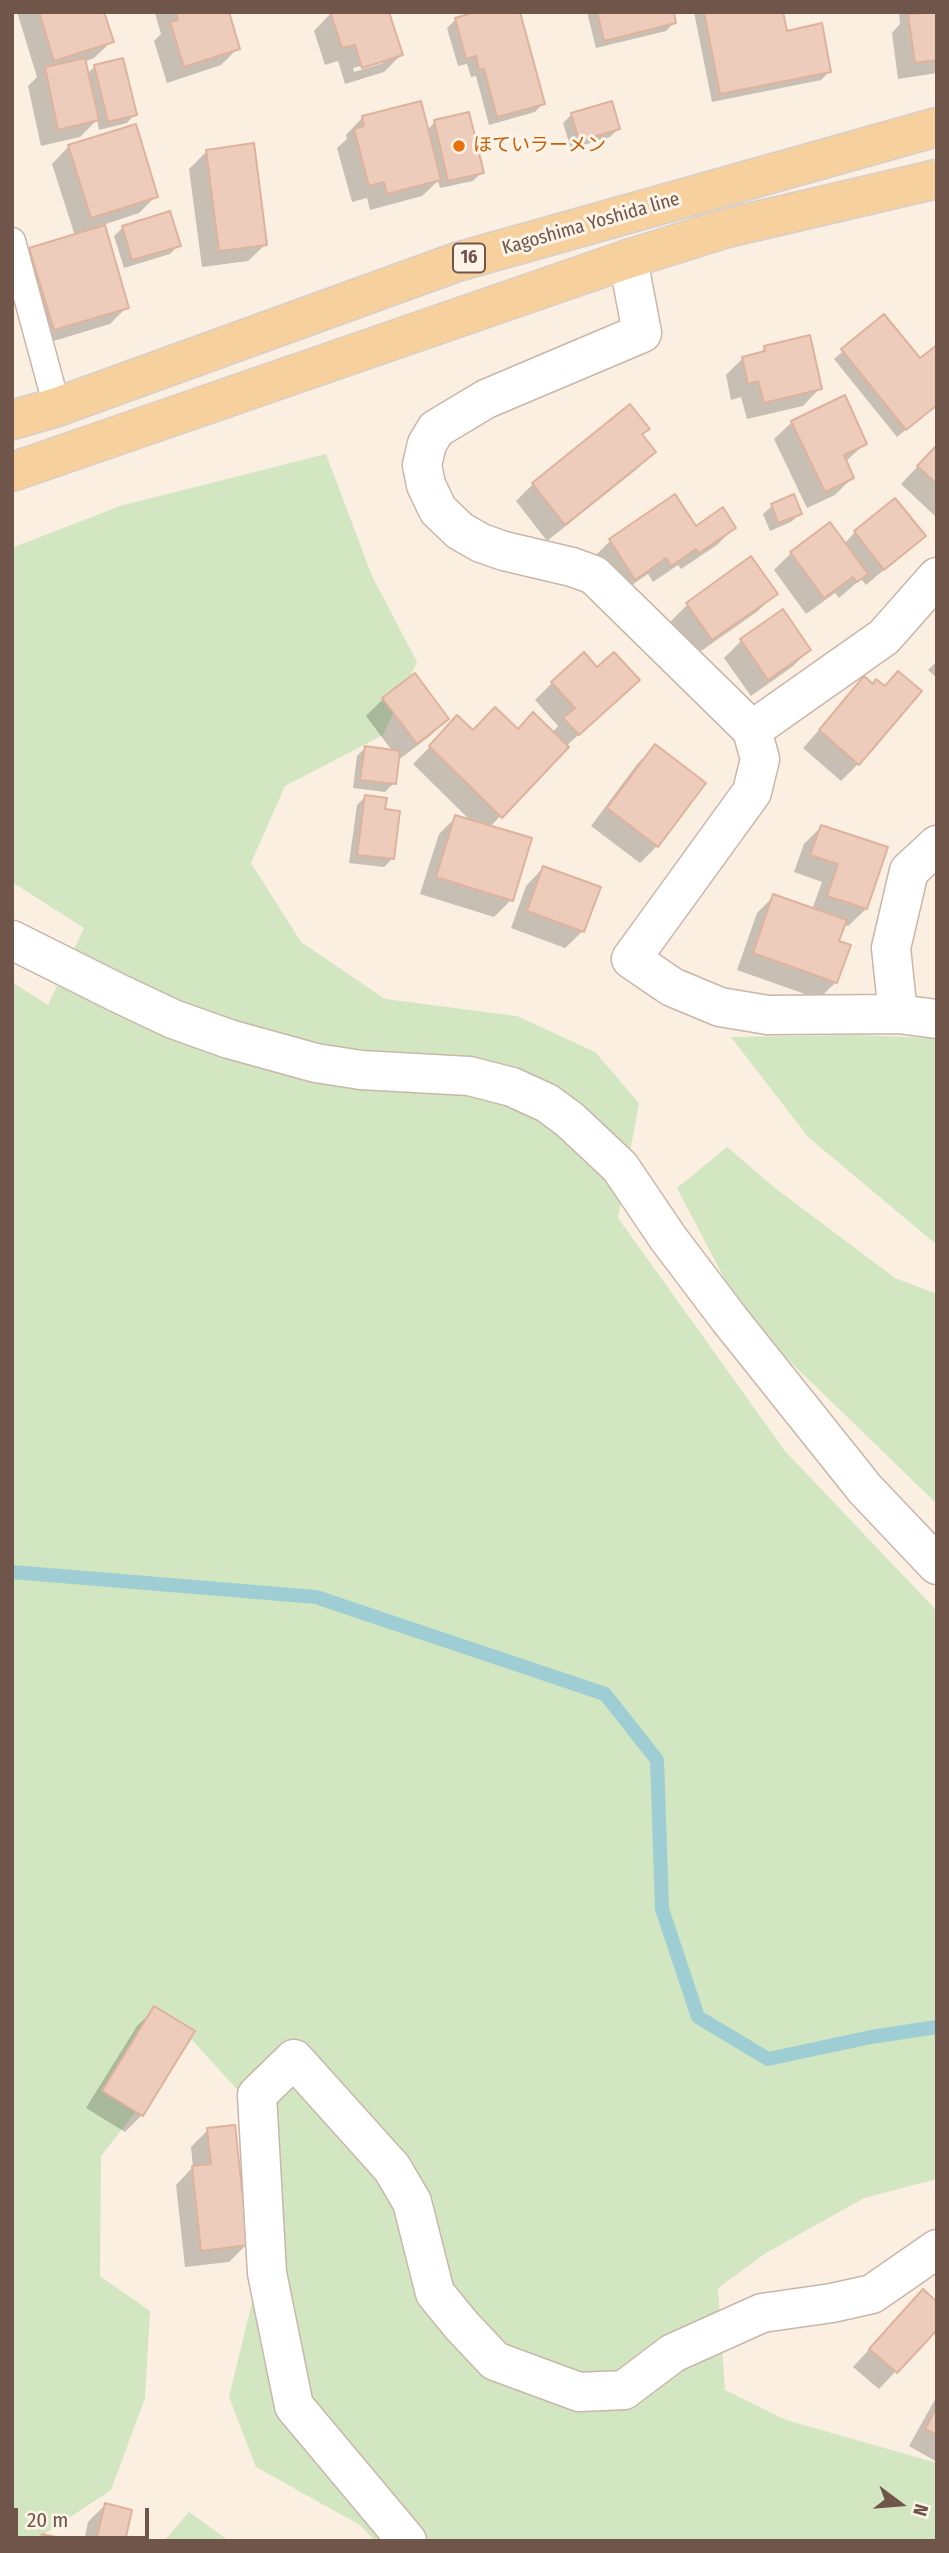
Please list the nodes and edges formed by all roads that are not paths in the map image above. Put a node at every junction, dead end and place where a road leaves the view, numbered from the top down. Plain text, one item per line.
1 (937, 127) edge
2 (937, 179) edge
3 (12, 241) edge
4 (628, 259) junction
5 (57, 407) junction
6 (12, 421) edge
7 (12, 472) edge
8 (937, 577) edge
9 (752, 730) junction
10 (937, 845) edge
11 (12, 940) edge
12 (898, 1014) junction
13 (937, 1019) edge
14 (937, 1565) edge
15 (937, 2249) edge
16 (407, 2541) edge

1 - 5 main road, Kagoshima Yoshida line / 16
2 - 4 main road
3 - 5 lane
4 - 7 main road
4 - 9 street
5 - 6 main road, Kagoshima Yoshida line / 16
8 - 9 street
9 - 12 street
10 - 12 street
11 - 14 street
12 - 13 street
15 - 16 street

